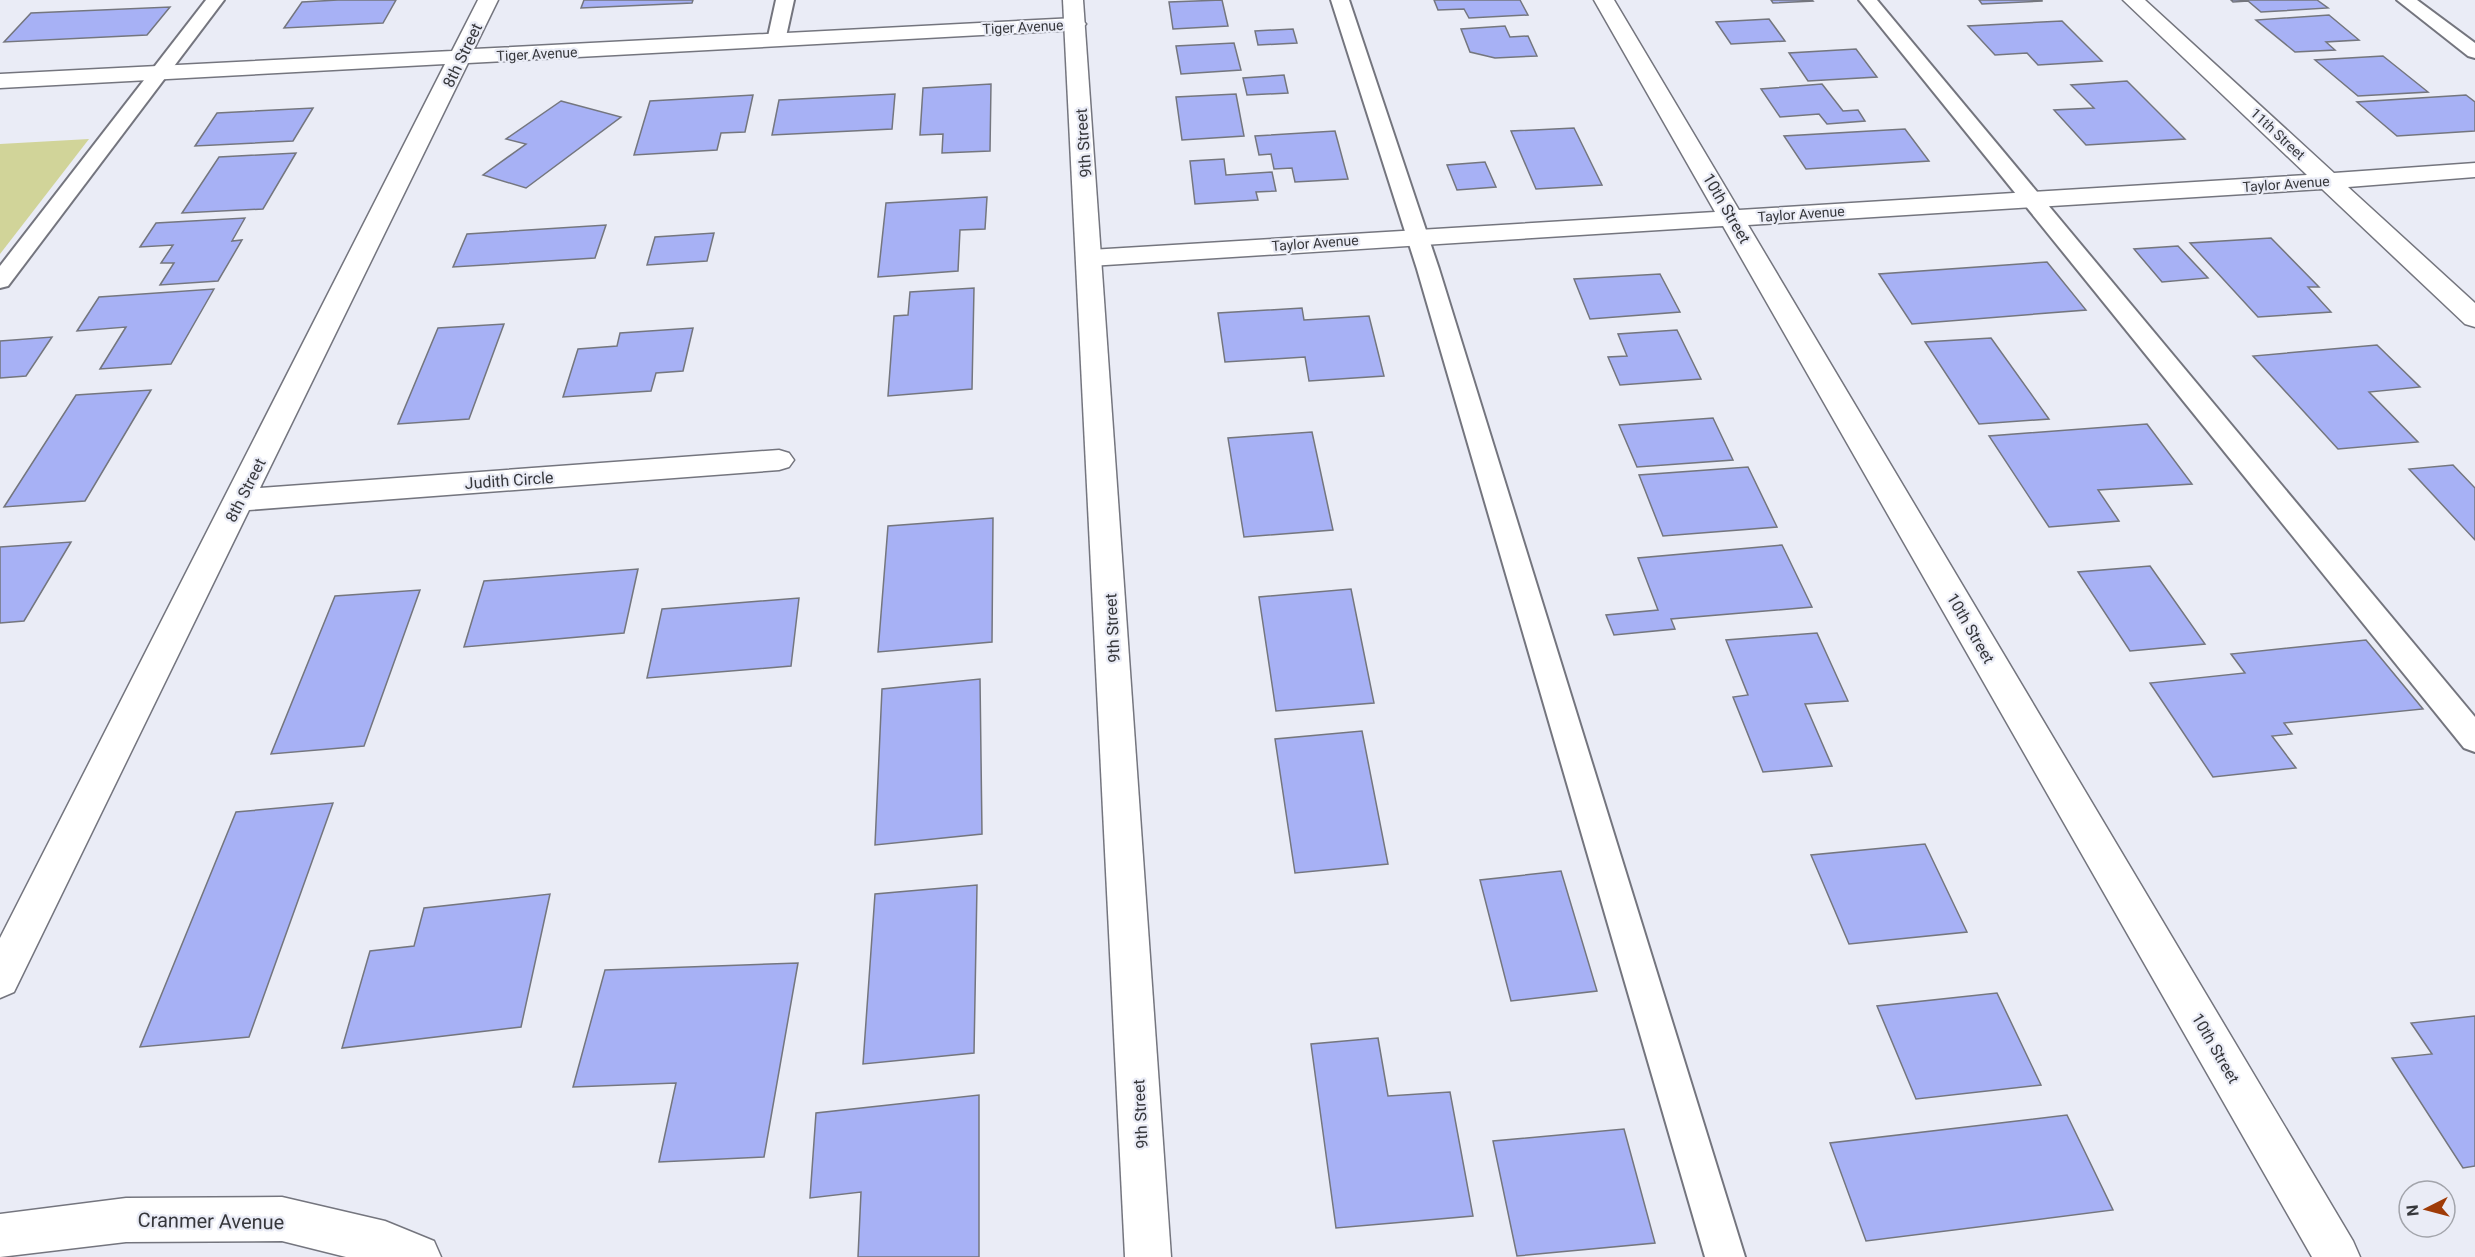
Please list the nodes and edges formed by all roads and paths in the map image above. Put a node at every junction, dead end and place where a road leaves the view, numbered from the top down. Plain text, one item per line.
1 (215, 0) edge
2 (488, 0) edge
3 (785, 0) edge
4 (1340, 0) edge
5 (1604, 0) edge
6 (1868, 0) edge
7 (2133, 0) edge
8 (2406, 0) edge
9 (1074, 12) edge
10 (776, 41) junction
11 (2475, 52) edge
12 (461, 58) junction
13 (158, 73) junction
14 (0, 81) edge
15 (2475, 170) edge
16 (2328, 181) junction
17 (2030, 199) junction
18 (1732, 219) junction
19 (1418, 237) junction
20 (1090, 258) junction
21 (0, 280) edge
22 (2475, 318) edge
23 (779, 460) dead end
24 (240, 500) junction
25 (2475, 739) edge
26 (0, 979) edge
27 (0, 1236) edge
28 (418, 1257) edge
29 (1148, 1257) edge
30 (1725, 1257) edge
31 (2337, 1257) edge

1 - 13 lane
2 - 12 street, 8th Street
3 - 10 lane
4 - 19 lane
5 - 18 street, 10th Street
6 - 17 lane
7 - 16 street, 11th Street
8 - 11 lane
9 - 10 street, Tiger Avenue
9 - 20 street, 9th Street
10 - 12 street, Tiger Avenue
12 - 13 street, Tiger Avenue
12 - 24 street, 8th Street
13 - 14 street, Tiger Avenue
13 - 21 lane
15 - 16 street, Taylor Avenue
16 - 17 street, Taylor Avenue
16 - 22 street, 11th Street
17 - 18 street, Taylor Avenue
17 - 25 lane
18 - 19 street, Taylor Avenue
18 - 31 street, 10th Street
19 - 20 street, Taylor Avenue
19 - 30 lane
20 - 29 street, 9th Street
23 - 24 street, Judith Circle
24 - 26 street, 8th Street
27 - 28 street, Cranmer Avenue

